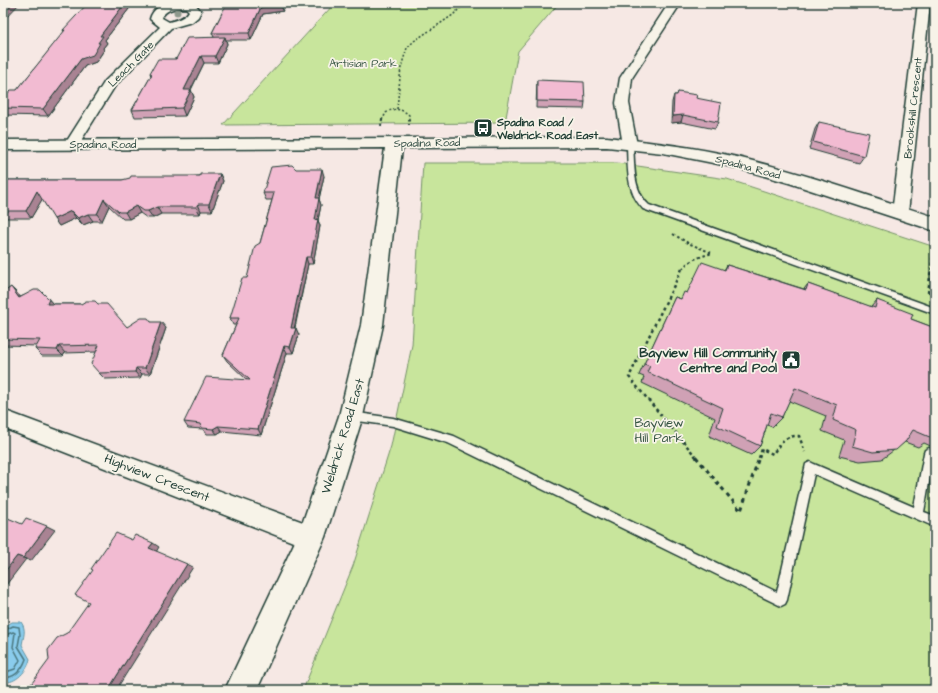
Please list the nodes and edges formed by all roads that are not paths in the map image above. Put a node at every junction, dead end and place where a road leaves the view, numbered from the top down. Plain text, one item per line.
1 (675, 3) edge
2 (924, 3) edge
3 (167, 26) dead end
4 (387, 135) junction
5 (72, 144) junction
6 (3, 145) edge
7 (630, 145) junction
8 (900, 212) junction
9 (935, 224) edge
10 (935, 311) edge
11 (351, 416) junction
12 (3, 419) edge
13 (929, 453) edge
14 (918, 514) junction
15 (935, 522) edge
16 (312, 537) junction
17 (241, 690) edge

1 - 7 street
2 - 8 street, Brookshill Crescent
3 - 5 street, Leach Gate
4 - 5 street, Spadina Road
4 - 7 street, Spadina Road
4 - 11 street, Weldrick Road East
5 - 6 street, Spadina Road
7 - 8 street, Spadina Road
7 - 10 lane
8 - 9 street, Spadina Road
11 - 14 lane
11 - 16 street, Weldrick Road East
12 - 16 street, Highview Crescent
13 - 14 lane
14 - 15 lane
16 - 17 street, Weldrick Road East

